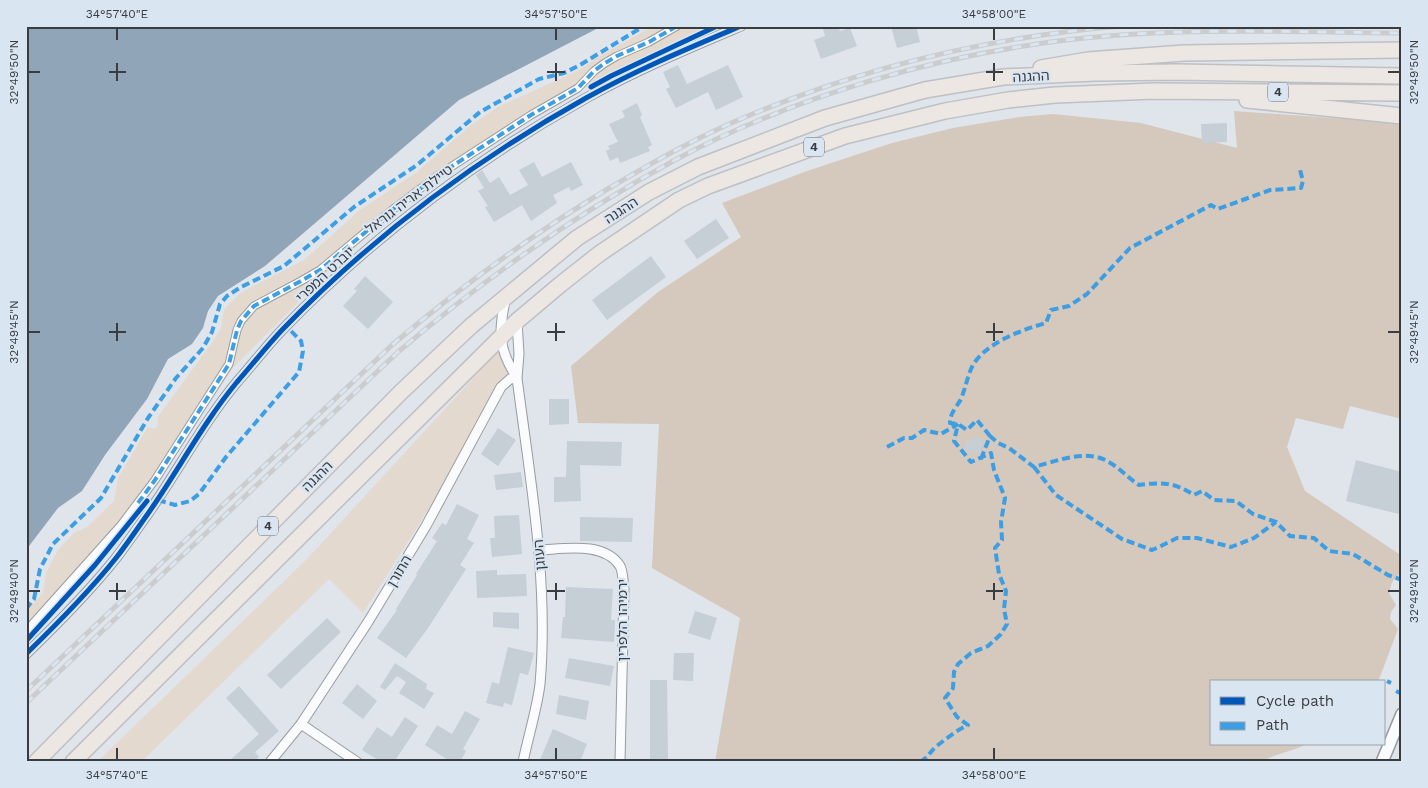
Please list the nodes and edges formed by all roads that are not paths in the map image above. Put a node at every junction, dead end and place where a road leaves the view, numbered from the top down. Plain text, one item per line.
1 (676, 26) edge
2 (741, 26) edge
3 (1400, 50) edge
4 (1402, 76) edge
5 (1003, 77) junction
6 (1154, 91) junction
7 (1402, 93) edge
8 (1402, 116) edge
9 (506, 296) junction
10 (518, 321) junction
11 (501, 336) junction
12 (517, 378) junction
13 (539, 550) junction
14 (26, 632) edge
15 (26, 654) edge
16 (1402, 714) edge
17 (301, 724) junction
18 (36, 762) edge
19 (73, 762) edge
20 (270, 762) edge
21 (356, 762) edge
22 (523, 762) edge
23 (620, 762) edge
24 (1382, 762) edge

1 - 14 street, טיילת אריה גוראל
2 - 15 street, יוברט המפרי
3 - 5 highway
4 - 5 highway, ההגנה / 4
5 - 9 highway, ההגנה / 4
6 - 7 highway, ההגנה / 4
6 - 8 highway
6 - 10 highway, ההגנה / 4
9 - 11 street, העוגן
9 - 18 highway, ההגנה / 4
10 - 11 highway, ההגנה / 4
10 - 12 street, העוגן
11 - 12 street, העוגן
11 - 19 highway, ההגנה / 4
12 - 13 street, העוגן
12 - 17 street, התורן
13 - 22 street, העוגן
13 - 23 street, ירמיהו הלפרין
16 - 24 street
17 - 20 street, התורן
17 - 21 street

